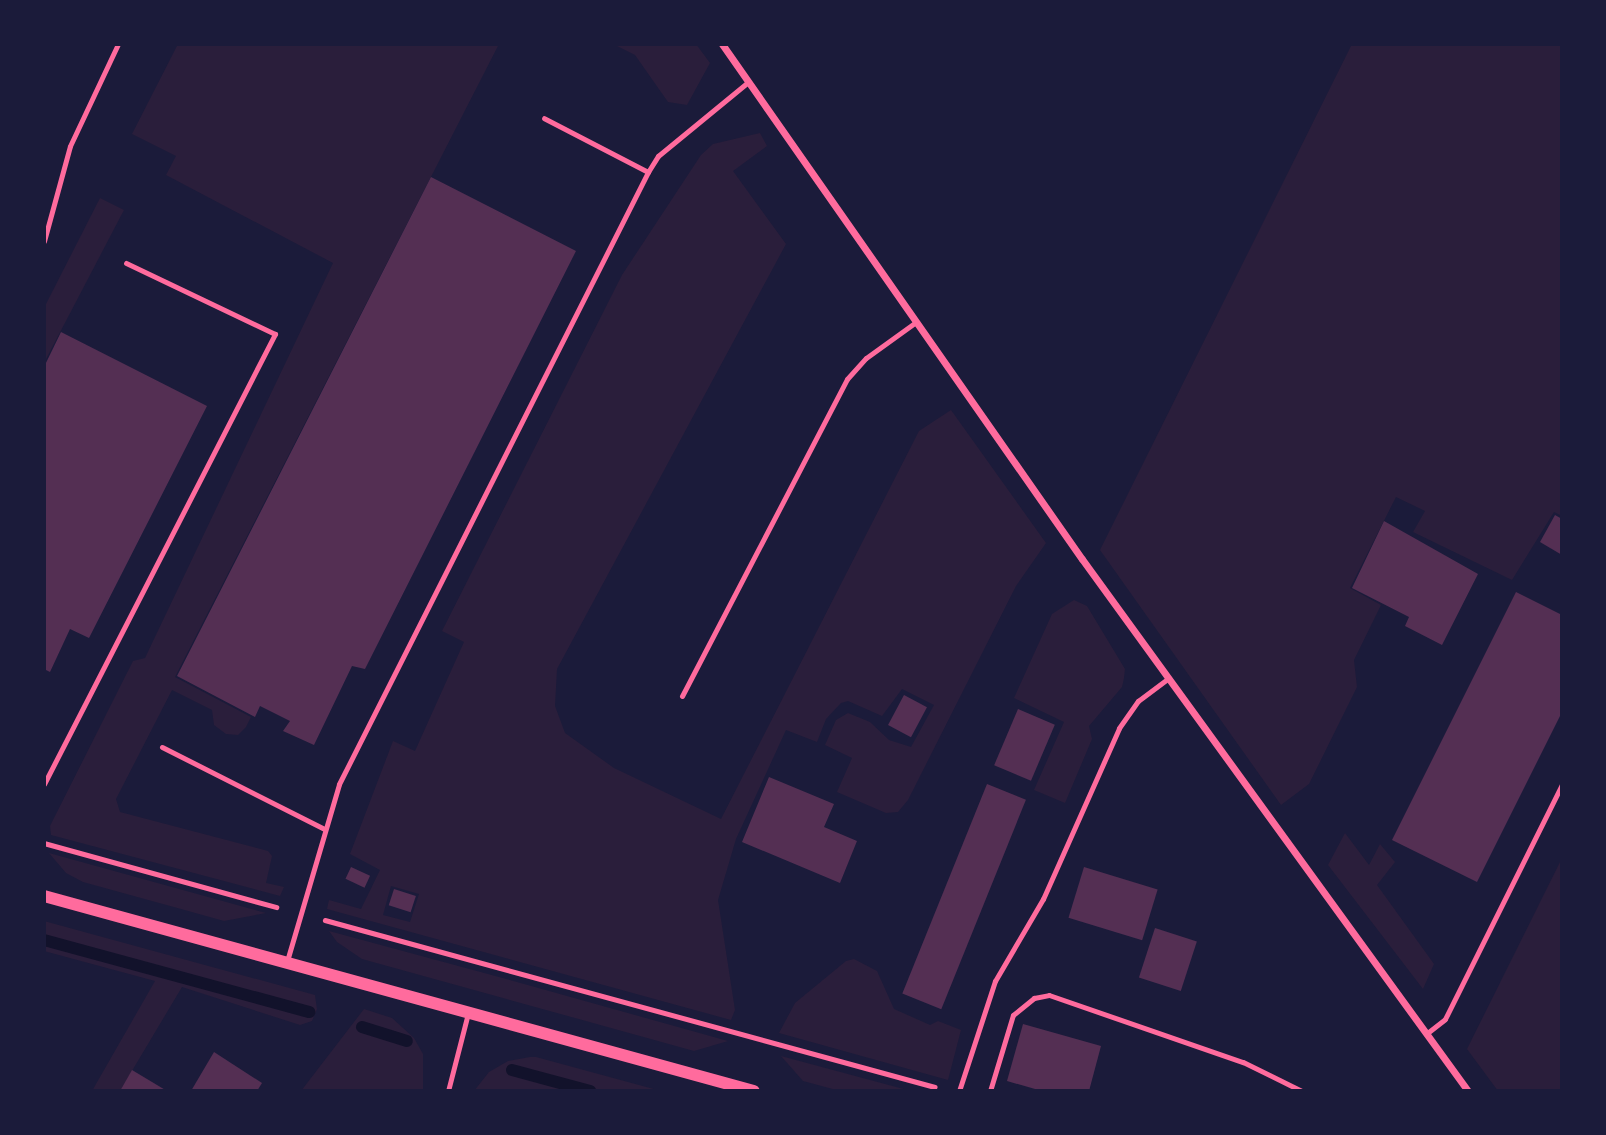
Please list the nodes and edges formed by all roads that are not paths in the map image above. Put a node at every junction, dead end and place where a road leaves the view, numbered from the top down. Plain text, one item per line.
1 (118, 44) edge
2 (722, 44) edge
3 (748, 82) junction
4 (544, 118) dead end
5 (648, 172) junction
6 (44, 241) edge
7 (126, 263) dead end
8 (916, 322) junction
9 (1168, 678) junction
10 (682, 695) dead end
11 (162, 747) dead end
12 (44, 762) edge
13 (52, 766) junction
14 (1562, 783) edge
15 (44, 784) edge
16 (324, 829) junction
17 (44, 896) edge
18 (287, 963) junction
19 (468, 1013) junction
20 (1426, 1034) junction
21 (448, 1091) edge
22 (754, 1091) edge
23 (959, 1091) edge
24 (989, 1091) edge
25 (1302, 1091) edge
26 (1468, 1091) edge

1 - 6 lane
2 - 3 street
3 - 5 lane
3 - 8 street
4 - 5 lane
5 - 16 lane
7 - 13 lane
8 - 9 street
8 - 10 lane
9 - 20 street
9 - 23 lane
11 - 16 lane
12 - 13 lane
13 - 15 lane
14 - 20 lane
16 - 18 lane
17 - 18 street
18 - 19 street
19 - 21 lane
19 - 22 street
20 - 26 street
24 - 25 lane

